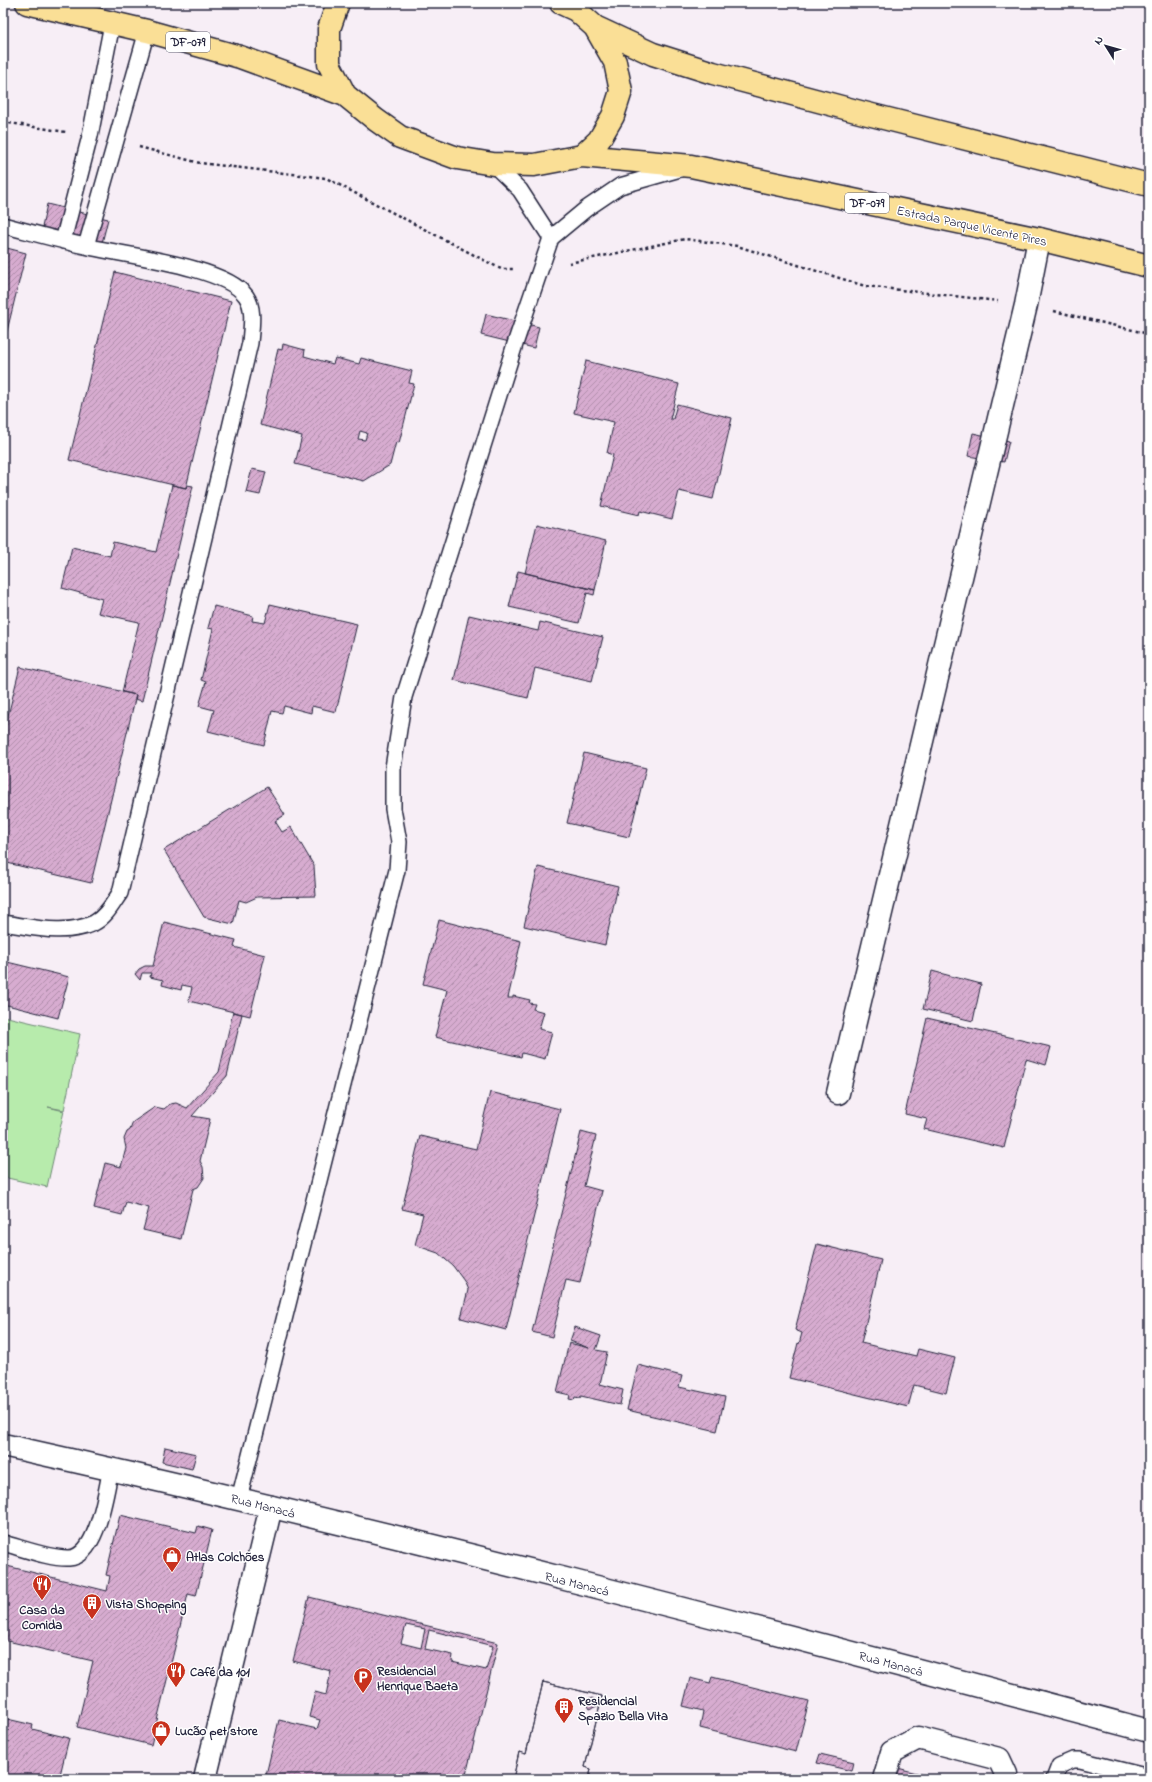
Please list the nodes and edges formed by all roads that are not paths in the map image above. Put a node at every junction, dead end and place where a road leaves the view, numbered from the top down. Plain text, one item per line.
1 (27, 3) edge
2 (338, 3) edge
3 (571, 5) edge
4 (112, 24) junction
5 (595, 27) junction
6 (147, 31) junction
7 (345, 94) junction
8 (582, 156) junction
9 (493, 164) junction
10 (691, 166) junction
11 (1149, 185) edge
12 (3, 225) edge
13 (551, 238) junction
14 (1039, 239) junction
15 (63, 241) junction
16 (86, 246) junction
17 (1149, 266) edge
18 (3, 923) edge
19 (838, 1093) dead end
20 (3, 1444) edge
21 (111, 1468) junction
22 (239, 1499) junction
23 (271, 1507) junction
24 (3, 1543) edge
25 (1149, 1731) edge
26 (1149, 1777) edge
27 (205, 1779) edge
28 (884, 1779) edge
29 (1005, 1779) edge
30 (1054, 1779) edge

1 - 4 main road, DF-079
2 - 7 main road, DF-079
3 - 5 main road
4 - 6 main road, DF-079
4 - 15 lane
5 - 8 main road
5 - 11 main road
6 - 7 main road, DF-079
6 - 16 lane
7 - 9 main road, DF-079
8 - 9 main road, DF-079
8 - 10 main road, Estrada Parque Vicente Pires / DF-079
9 - 13 lane
10 - 13 lane
10 - 14 main road, Estrada Parque Vicente Pires / DF-079
12 - 15 lane
13 - 22 lane
14 - 17 main road, Estrada Parque Vicente Pires / DF-079
14 - 19 street
15 - 16 lane
16 - 18 lane
20 - 21 street, Rua Manacá
21 - 22 street, Rua Manacá
21 - 24 lane
22 - 23 street, Rua Manacá
23 - 25 street, Rua Manacá
23 - 27 street
26 - 30 lane
28 - 29 street

